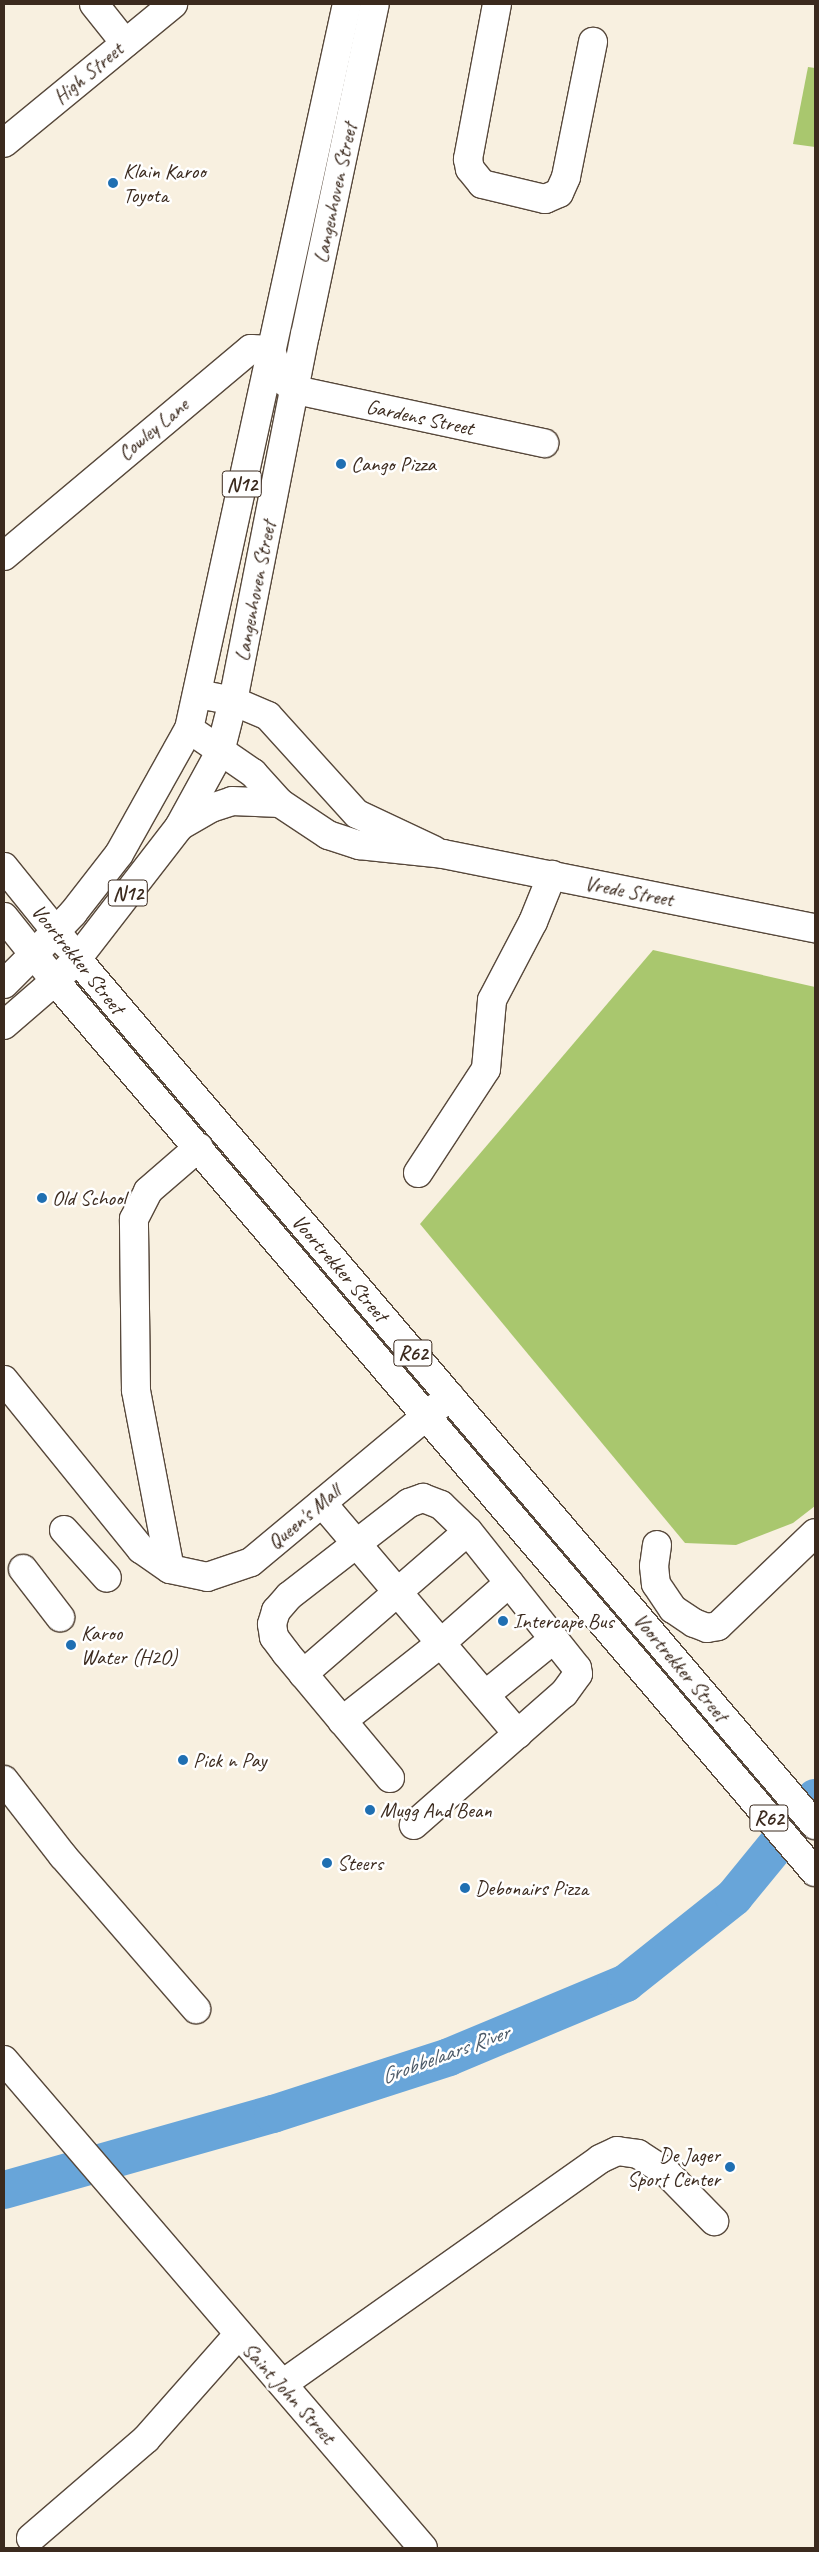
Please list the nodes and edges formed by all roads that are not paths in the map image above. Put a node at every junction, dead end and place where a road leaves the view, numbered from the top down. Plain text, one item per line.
1 (94, 4) edge
2 (172, 4) edge
3 (347, 4) edge
4 (375, 4) edge
5 (497, 4) edge
6 (594, 42) dead end
7 (124, 43) junction
8 (4, 143) edge
9 (271, 350) junction
10 (296, 390) junction
11 (544, 444) dead end
12 (4, 556) edge
13 (198, 694) junction
14 (233, 701) junction
15 (189, 729) junction
16 (220, 752) junction
17 (280, 803) junction
18 (179, 827) junction
19 (443, 854) junction
20 (4, 867) edge
21 (552, 875) junction
22 (4, 917) edge
23 (815, 928) edge
24 (57, 930) junction
25 (34, 954) junction
26 (77, 959) junction
27 (54, 981) junction
28 (4, 984) edge
29 (4, 1025) edge
30 (199, 1147) junction
31 (418, 1173) dead end
32 (4, 1380) edge
33 (450, 1396) junction
34 (427, 1414) junction
35 (322, 1503) junction
36 (64, 1530) dead end
37 (468, 1531) junction
38 (815, 1533) edge
39 (356, 1543) junction
40 (657, 1545) dead end
41 (23, 1569) dead end
42 (170, 1570) junction
43 (107, 1578) dead end
44 (509, 1583) junction
45 (397, 1592) junction
46 (60, 1617) dead end
47 (554, 1639) junction
48 (441, 1643) junction
49 (303, 1674) junction
50 (485, 1695) junction
51 (342, 1721) junction
52 (518, 1734) junction
53 (390, 1778) dead end
54 (4, 1780) edge
55 (414, 1825) dead end
56 (815, 1825) edge
57 (815, 1872) edge
58 (196, 2009) dead end
59 (7, 2071) edge
60 (714, 2221) dead end
61 (238, 2335) junction
62 (284, 2383) junction
63 (31, 2538) dead end
64 (423, 2548) edge

1 - 7 main road
2 - 7 main road, High Street
3 - 9 main road, Langenhoven Street / N12
4 - 10 main road, Langenhoven Street / N12
5 - 6 main road
7 - 8 main road, High Street
9 - 10 main road
9 - 12 main road, Cowley Lane
9 - 13 main road, Langenhoven Street / N12
10 - 11 main road, Gardens Street
10 - 14 main road, Langenhoven Street / N12
13 - 14 main road, Vrede Street
13 - 15 main road, Langenhoven Street / N12
14 - 16 main road, Langenhoven Street / N12
14 - 19 main road, Vrede Street
15 - 16 main road, Vrede Street
15 - 24 main road, Langenhoven Street / N12
16 - 17 main road, Vrede Street
16 - 18 main road, Langenhoven Street / N12
17 - 18 main road
17 - 19 main road, Vrede Street
18 - 26 main road, Langenhoven Street / N12
19 - 21 main road, Vrede Street
20 - 24 main road, Voortrekker Street
21 - 23 main road, Vrede Street
21 - 31 main road
22 - 25 main road, Voortrekker Street
24 - 25 main road, N12
24 - 26 main road, Voortrekker Street / R62
25 - 27 main road, Voortrekker Street
25 - 28 main road
26 - 27 main road, Langenhoven Street
26 - 33 main road, Voortrekker Street / R62
27 - 29 main road, Langenhoven Street
27 - 30 main road, Voortrekker Street / R62
30 - 34 main road, Voortrekker Street / R62
30 - 42 main road
32 - 42 main road, Queen's Mall
33 - 34 main road, Queen's Mall
33 - 56 main road, Voortrekker Street / R62
34 - 35 main road, Queen's Mall
34 - 57 main road, Voortrekker Street / R62
35 - 39 main road
35 - 42 main road, Queen's Mall
36 - 43 main road
37 - 39 main road
37 - 44 main road
37 - 45 main road
38 - 40 main road
39 - 45 main road
39 - 49 main road
41 - 46 main road
44 - 47 main road
44 - 48 main road
45 - 48 main road
45 - 49 main road
47 - 50 main road
47 - 52 main road
48 - 50 main road
48 - 51 main road
49 - 51 main road
50 - 52 main road
51 - 53 main road
52 - 55 main road
54 - 58 main road
59 - 61 main road, Saint John Street
60 - 62 main road
61 - 62 main road, Saint John Street
61 - 63 main road
62 - 64 main road, Saint John Street

